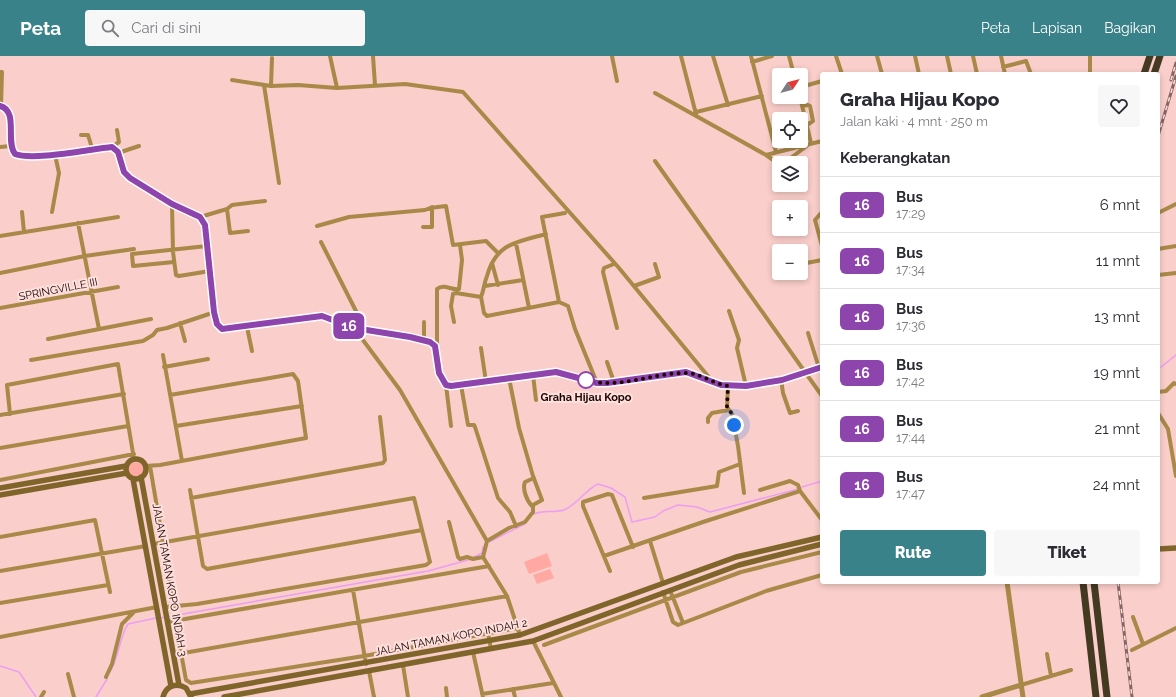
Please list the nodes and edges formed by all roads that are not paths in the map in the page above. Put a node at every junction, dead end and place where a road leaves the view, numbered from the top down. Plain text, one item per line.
1 (330, 56) edge
2 (373, 56) edge
3 (612, 56) edge
4 (681, 56) edge
5 (713, 56) edge
6 (751, 56) edge
7 (772, 56) edge
8 (789, 56) edge
9 (836, 56) edge
10 (877, 56) edge
11 (914, 56) edge
12 (947, 56) edge
13 (973, 56) edge
14 (1001, 56) edge
15 (1090, 56) edge
16 (1150, 56) edge
17 (1160, 56) edge
18 (272, 58) dead end
19 (752, 62) junction
20 (1003, 67) junction
21 (792, 68) edge
22 (0, 72) edge
23 (841, 72) edge
24 (881, 72) edge
25 (918, 72) edge
26 (951, 72) edge
27 (977, 72) edge
28 (1004, 72) edge
29 (1030, 72) edge
30 (1090, 72) edge
31 (1145, 72) edge
32 (1155, 72) edge
33 (232, 80) dead end
34 (617, 81) dead end
35 (820, 82) edge
36 (264, 85) junction
37 (374, 85) junction
38 (808, 85) edge
39 (271, 86) junction
40 (337, 88) junction
41 (655, 93) dead end
42 (762, 96) junction
43 (728, 105) junction
44 (0, 106) edge
45 (803, 106) joint
46 (804, 112) edge
47 (696, 114) junction
48 (808, 124) edge
49 (116, 130) dead end
50 (808, 131) edge
51 (81, 135) dead end
52 (820, 142) edge
53 (810, 144) junction
54 (11, 146) junction
55 (139, 146) dead end
56 (0, 147) edge
57 (112, 147) junction
58 (92, 148) junction
59 (776, 152) junction
60 (118, 153) junction
61 (55, 155) junction
62 (766, 155) junction
63 (794, 156) edge
64 (772, 159) edge
65 (655, 161) dead end
66 (279, 184) dead end
67 (265, 201) dead end
68 (172, 204) junction
69 (1176, 204) edge
70 (432, 207) junction
71 (227, 209) junction
72 (22, 212) dead end
73 (52, 212) dead end
74 (1160, 212) edge
75 (565, 213) dead end
76 (820, 214) edge
77 (118, 217) dead end
78 (200, 217) junction
79 (78, 222) junction
80 (317, 226) dead end
81 (422, 227) dead end
82 (248, 231) dead end
83 (24, 232) junction
84 (546, 234) junction
85 (0, 236) edge
86 (820, 239) edge
87 (320, 242) dead end
88 (516, 243) junction
89 (460, 245) junction
90 (207, 246) junction
91 (1176, 246) edge
92 (134, 249) dead end
93 (1160, 249) edge
94 (173, 250) junction
95 (498, 253) junction
96 (85, 256) junction
97 (820, 260) edge
98 (174, 262) junction
99 (492, 263) junction
100 (808, 263) edge
101 (614, 264) junction
102 (655, 264) dead end
103 (210, 270) junction
104 (0, 273) edge
105 (1176, 273) edge
106 (1160, 275) edge
107 (523, 280) junction
108 (498, 285) junction
109 (485, 286) junction
110 (634, 286) junction
111 (118, 287) dead end
112 (91, 292) junction
113 (481, 297) junction
114 (559, 302) junction
115 (0, 308) edge
116 (528, 308) junction
117 (214, 312) junction
118 (729, 312) dead end
119 (151, 319) dead end
120 (424, 322) dead end
121 (454, 322) dead end
122 (180, 323) junction
123 (246, 327) junction
124 (354, 328) junction
125 (617, 328) dead end
126 (99, 329) junction
127 (363, 329) junction
128 (808, 333) dead end
129 (48, 339) dead end
130 (424, 340) junction
131 (185, 341) dead end
132 (481, 348) dead end
133 (437, 349) junction
134 (252, 351) dead end
135 (164, 355) dead end
136 (31, 360) dead end
137 (208, 360) dead end
138 (607, 362) dead end
139 (164, 367) junction
140 (820, 368) edge
141 (806, 372) junction
142 (533, 375) junction
143 (509, 378) junction
144 (782, 380) junction
145 (486, 382) junction
146 (595, 382) junction
147 (614, 382) junction
148 (714, 383) junction
149 (1176, 384) edge
150 (446, 385) junction
151 (461, 385) junction
152 (728, 386) junction
153 (746, 386) junction
154 (1160, 392) edge
155 (820, 393) edge
156 (124, 394) junction
157 (170, 395) junction
158 (536, 400) dead end
159 (302, 406) junction
160 (729, 410) junction
161 (798, 411) dead end
162 (10, 414) junction
163 (0, 415) edge
164 (1160, 416) edge
165 (380, 417) dead end
166 (708, 422) dead end
167 (128, 426) junction
168 (176, 426) junction
169 (451, 426) dead end
170 (0, 448) edge
171 (134, 457) junction
172 (182, 462) junction
173 (740, 464) junction
174 (126, 466) junction
175 (148, 466) junction
176 (127, 473) junction
177 (1176, 476) edge
178 (141, 477) junction
179 (534, 478) junction
180 (134, 479) junction
181 (0, 480) edge
182 (0, 488) edge
183 (190, 490) dead end
184 (760, 490) dead end
185 (800, 491) junction
186 (744, 493) dead end
187 (0, 495) edge
188 (191, 498) junction
189 (644, 498) dead end
190 (532, 506) junction
191 (820, 517) edge
192 (449, 522) dead end
193 (516, 526) junction
194 (422, 530) junction
195 (198, 536) junction
196 (0, 537) edge
197 (820, 537) edge
198 (650, 541) junction
199 (801, 542) junction
200 (162, 543) junction
201 (154, 544) junction
202 (486, 544) junction
203 (820, 544) edge
204 (146, 546) junction
205 (633, 547) junction
206 (804, 548) junction
207 (1176, 548) edge
208 (1160, 549) edge
209 (820, 552) edge
210 (102, 554) junction
211 (604, 556) junction
212 (483, 557) junction
213 (489, 566) junction
214 (0, 571) edge
215 (610, 571) dead end
216 (820, 576) edge
217 (663, 583) junction
218 (1007, 584) edge
219 (1083, 584) edge
220 (1094, 584) edge
221 (108, 585) junction
222 (353, 590) junction
223 (670, 590) junction
224 (110, 592) dead end
225 (663, 592) junction
226 (506, 596) junction
227 (673, 597) junction
228 (666, 600) junction
229 (0, 603) edge
230 (157, 607) junction
231 (174, 607) junction
232 (134, 611) junction
233 (167, 614) junction
234 (1133, 617) dead end
235 (175, 620) junction
236 (358, 622) junction
237 (683, 623) junction
238 (575, 625) junction
239 (518, 628) junction
240 (1176, 628) edge
241 (488, 633) junction
242 (578, 633) junction
243 (520, 635) junction
244 (0, 637) edge
245 (490, 641) junction
246 (533, 641) junction
247 (1143, 644) junction
248 (544, 645) dead end
249 (491, 649) junction
250 (1132, 650) dead end
251 (473, 652) junction
252 (177, 654) junction
253 (1047, 654) dead end
254 (364, 656) junction
255 (366, 664) junction
256 (404, 665) junction
257 (1071, 670) dead end
258 (370, 671) junction
259 (316, 672) junction
260 (68, 674) dead end
261 (1051, 676) junction
262 (106, 677) dead end
263 (214, 680) junction
264 (317, 680) junction
265 (553, 683) junction
266 (179, 685) junction
267 (1021, 685) junction
268 (171, 686) junction
269 (446, 688) dead end
270 (216, 690) junction
271 (513, 690) junction
272 (44, 692) dead end
273 (190, 696) edge
274 (482, 696) edge
275 (42, 697) edge
276 (74, 697) edge
277 (163, 697) edge
278 (224, 697) edge
279 (374, 697) edge
280 (408, 697) edge
281 (448, 697) edge
282 (514, 697) edge
283 (561, 697) edge
284 (982, 697) edge
285 (1023, 697) edge
286 (1096, 697) edge
287 (1107, 697) edge

1 - 40 street
2 - 37 street
3 - 34 street
4 - 47 street
5 - 43 street
6 - 19 street
7 - 19 street
8 - 21 street
9 - 23 street
10 - 24 street
11 - 25 street
12 - 26 street
13 - 27 street
14 - 20 street
15 - 30 street
16 - 31 highway
17 - 32 highway
18 - 39 street
19 - 42 street
20 - 28 street
20 - 29 street
22 - 44 street
33 - 36 street
35 - 38 street
36 - 39 street
36 - 66 street
37 - 40 street
37 - 101 street
39 - 40 street
41 - 47 street
42 - 43 street
42 - 59 street
43 - 47 street
44 - 54 street
45 - 46 street
45 - 48 street
47 - 62 street
49 - 57 street
50 - 53 street
51 - 58 street
52 - 53 street
53 - 59 street
53 - 63 street
54 - 56 street
54 - 61 street
55 - 60 street
57 - 58 street
57 - 60 street
58 - 61 street
59 - 62 street
60 - 68 street
61 - 73 street
62 - 64 street
65 - 141 street
67 - 71 street
68 - 78 street
68 - 94 street
69 - 74 street
70 - 80 street
70 - 81 street
70 - 89 street
71 - 78 street
71 - 82 street
72 - 83 street
75 - 84 street
76 - 86 street
77 - 79 street
78 - 90 street
79 - 83 street
79 - 96 street
83 - 85 street
84 - 88 street
84 - 114 street
87 - 127 street
88 - 95 street
88 - 107 street
89 - 95 street
89 - 133 street
90 - 94 street
90 - 103 street
91 - 93 street
92 - 96 street
94 - 98 street
94 - 98 street
95 - 99 street
96 - 104 street
96 - 112 street
97 - 100 street
98 - 103 street
99 - 108 street
99 - 109 street
101 - 110 street
101 - 125 street
102 - 110 street
103 - 117 street
105 - 106 street
107 - 108 street
107 - 116 street
108 - 109 street
109 - 113 street
110 - 148 street
111 - 112 street, SPRINGVILLE III
112 - 115 street, SPRINGVILLE III
112 - 126 street
113 - 116 street
113 - 121 street
114 - 116 street
114 - 146 street
117 - 122 street
117 - 123 street
118 - 153 street
119 - 126 street
120 - 130 street
122 - 131 street
122 - 136 street
123 - 124 street
123 - 134 street
124 - 127 street
124 - 202 street
126 - 129 street
127 - 130 street
128 - 140 street
130 - 133 street
132 - 145 street
133 - 150 street
135 - 139 street
137 - 139 street
138 - 147 street
139 - 157 street
140 - 141 street
141 - 144 street
141 - 155 street
142 - 143 street
142 - 146 street
142 - 158 street
143 - 145 street
143 - 179 street
144 - 153 street
144 - 161 street
145 - 151 street
146 - 147 street
147 - 148 street
148 - 152 street
149 - 154 street
150 - 151 street
150 - 169 street
151 - 193 street
152 - 153 street
152 - 160 street
156 - 162 street
156 - 162 street
156 - 167 street
157 - 159 street
157 - 168 street
159 - 168 street
159 - 172 street
160 - 166 street
160 - 173 street
162 - 163 street
164 - 177 street
165 - 188 street
167 - 170 street
167 - 171 street
168 - 172 street
171 - 174 main road
171 - 175 main road
171 - 181 street
172 - 175 street
173 - 186 street
173 - 189 street
174 - 176 main road
174 - 182 main road
175 - 178 main road
175 - 200 street
176 - 180 main road
176 - 187 main road
178 - 180 main road
178 - 201 main road, JALAN TAMAN KOPO INDAH 3
179 - 190 street
179 - 190 street
180 - 204 main road, JALAN TAMAN KOPO INDAH 3
183 - 188 street
184 - 185 street
185 - 191 street
185 - 198 street
188 - 195 street
190 - 193 street
192 - 212 street
193 - 202 street
194 - 195 street
194 - 195 street
194 - 231 street
195 - 200 street
196 - 210 street
197 - 199 main road, JALAN TAMAN KOPO INDAH 2
198 - 205 street
198 - 217 street
199 - 206 main road
199 - 217 main road, JALAN TAMAN KOPO INDAH 2
200 - 201 street
200 - 231 street
201 - 233 main road, JALAN TAMAN KOPO INDAH 3
202 - 212 street
203 - 206 main road, JALAN TAMAN KOPO INDAH 2
204 - 210 street
204 - 230 main road, JALAN TAMAN KOPO INDAH 3
205 - 211 street
205 - 211 street
206 - 223 main road, JALAN TAMAN KOPO INDAH 2
207 - 208 main road
209 - 227 street
210 - 214 street
210 - 221 street
211 - 215 street
212 - 213 street
213 - 222 street
213 - 226 street
216 - 237 street
217 - 243 main road, JALAN TAMAN KOPO INDAH 2
218 - 267 street
219 - 286 highway
220 - 287 highway
221 - 224 street
221 - 229 street
222 - 235 street
222 - 236 street
223 - 225 main road, JALAN TAMAN KOPO INDAH 2
223 - 227 street
225 - 228 street
225 - 238 main road, JALAN TAMAN KOPO INDAH 2
226 - 236 street
226 - 239 street
227 - 228 street
227 - 237 street
228 - 237 street
228 - 242 street
230 - 232 street
230 - 268 main road, JALAN TAMAN KOPO INDAH 3
231 - 233 street
232 - 244 street
232 - 262 street
233 - 235 street
233 - 252 main road, JALAN TAMAN KOPO INDAH 3
234 - 247 street
235 - 252 street
236 - 252 street
236 - 254 street
238 - 242 street
238 - 246 main road, JALAN TAMAN KOPO INDAH 2
239 - 241 street
239 - 243 street
240 - 247 street
241 - 245 street
241 - 254 street
242 - 248 street
243 - 245 main road, JALAN TAMAN KOPO INDAH 2
245 - 249 street
245 - 255 main road, JALAN TAMAN KOPO INDAH 2
246 - 249 main road, JALAN TAMAN KOPO INDAH 2
246 - 265 street
247 - 250 street
249 - 251 main road, JALAN TAMAN KOPO INDAH 2
251 - 256 main road, JALAN TAMAN KOPO INDAH 2
251 - 274 street
252 - 263 street
252 - 266 main road, JALAN TAMAN KOPO INDAH 3
253 - 261 street
254 - 255 street
254 - 263 street
255 - 259 main road, JALAN TAMAN KOPO INDAH 2
256 - 258 main road, JALAN TAMAN KOPO INDAH 2
256 - 280 street
257 - 261 street
258 - 264 main road, JALAN TAMAN KOPO INDAH 2
258 - 279 street
259 - 264 main road
259 - 270 main road, JALAN TAMAN KOPO INDAH 2
260 - 276 street
261 - 267 street
263 - 270 street
264 - 278 main road, JALAN TAMAN KOPO INDAH 2
265 - 271 street
265 - 283 street
266 - 268 main road
266 - 273 main road, JALAN TAMAN KOPO INDAH 2
267 - 284 street
267 - 285 street
268 - 277 main road
269 - 281 street
270 - 273 main road, JALAN TAMAN KOPO INDAH 2
271 - 274 street
271 - 282 street
272 - 275 street

